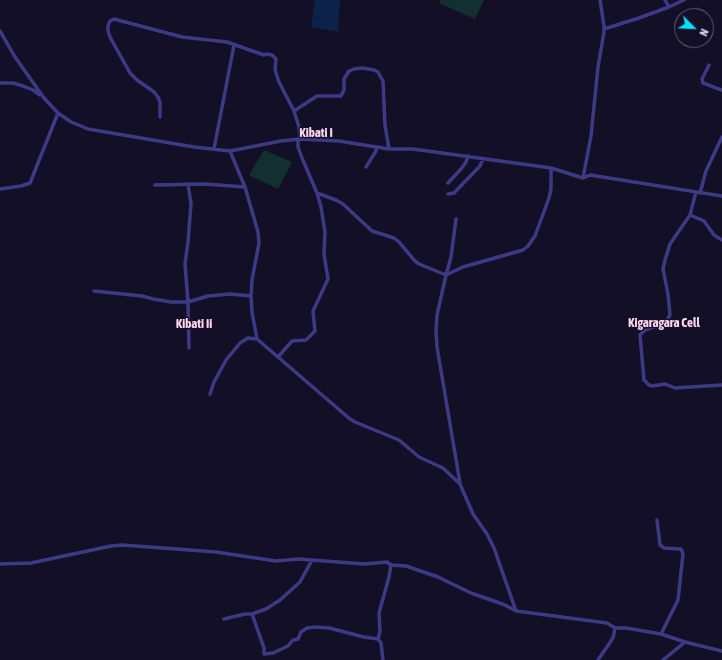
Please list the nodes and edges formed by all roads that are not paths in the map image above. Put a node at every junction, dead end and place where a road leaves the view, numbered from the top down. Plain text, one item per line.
1 (600, 0) edge
2 (665, 0) edge
3 (684, 0) edge
4 (669, 7) junction
5 (604, 29) junction
6 (0, 31) edge
7 (234, 45) junction
8 (709, 65) dead end
9 (0, 84) edge
10 (722, 90) edge
11 (44, 98) junction
12 (294, 112) junction
13 (58, 113) junction
14 (160, 117) dead end
15 (722, 137) edge
16 (299, 139) junction
17 (376, 147) junction
18 (214, 149) junction
19 (389, 149) junction
20 (230, 150) junction
21 (468, 156) junction
22 (483, 159) junction
23 (366, 167) dead end
24 (551, 168) junction
25 (583, 178) junction
26 (448, 182) dead end
27 (188, 184) junction
28 (194, 184) junction
29 (155, 185) dead end
30 (244, 187) junction
31 (0, 189) edge
32 (189, 189) junction
33 (698, 192) junction
34 (318, 193) junction
35 (448, 194) dead end
36 (722, 196) edge
37 (690, 215) junction
38 (456, 219) dead end
39 (722, 240) edge
40 (446, 275) junction
41 (94, 292) dead end
42 (251, 296) junction
43 (188, 302) junction
44 (257, 339) junction
45 (189, 348) dead end
46 (278, 357) junction
47 (722, 385) edge
48 (210, 394) dead end
49 (460, 484) junction
50 (657, 520) dead end
51 (312, 560) junction
52 (0, 564) edge
53 (391, 565) junction
54 (516, 611) junction
55 (252, 614) junction
56 (224, 619) dead end
57 (615, 628) junction
58 (661, 634) junction
59 (378, 639) junction
60 (685, 642) junction
61 (722, 652) edge
62 (383, 660) edge
63 (598, 660) edge
64 (663, 660) edge

1 - 5 street
2 - 4 street
3 - 4 street
4 - 5 street
5 - 25 street
6 - 11 street
7 - 12 street
7 - 14 street
7 - 18 street
8 - 10 street
9 - 11 street
11 - 13 street
12 - 16 street
12 - 19 street
13 - 18 street
13 - 31 street
15 - 33 street
16 - 17 street
16 - 20 street
16 - 34 street
17 - 19 street
17 - 23 street
18 - 20 street
19 - 21 street
20 - 30 street
21 - 22 street
21 - 26 street
22 - 24 street
22 - 35 street
24 - 25 street
24 - 40 street
25 - 33 street
27 - 28 street
27 - 29 street
27 - 32 street
28 - 30 street
28 - 32 street
30 - 42 street
32 - 43 street
33 - 36 street
33 - 37 street
34 - 40 street
34 - 46 street
37 - 39 street
37 - 47 street
38 - 40 street
40 - 49 street
41 - 43 street
42 - 43 street
42 - 44 street
43 - 45 street
44 - 46 street
44 - 48 street
46 - 49 street
49 - 54 street
50 - 58 street
51 - 52 street
51 - 53 street
51 - 55 street
53 - 54 street
53 - 59 street
54 - 57 street
55 - 56 street
55 - 59 street
57 - 58 street
57 - 63 street
58 - 60 street
59 - 62 street
60 - 61 street
60 - 64 street

